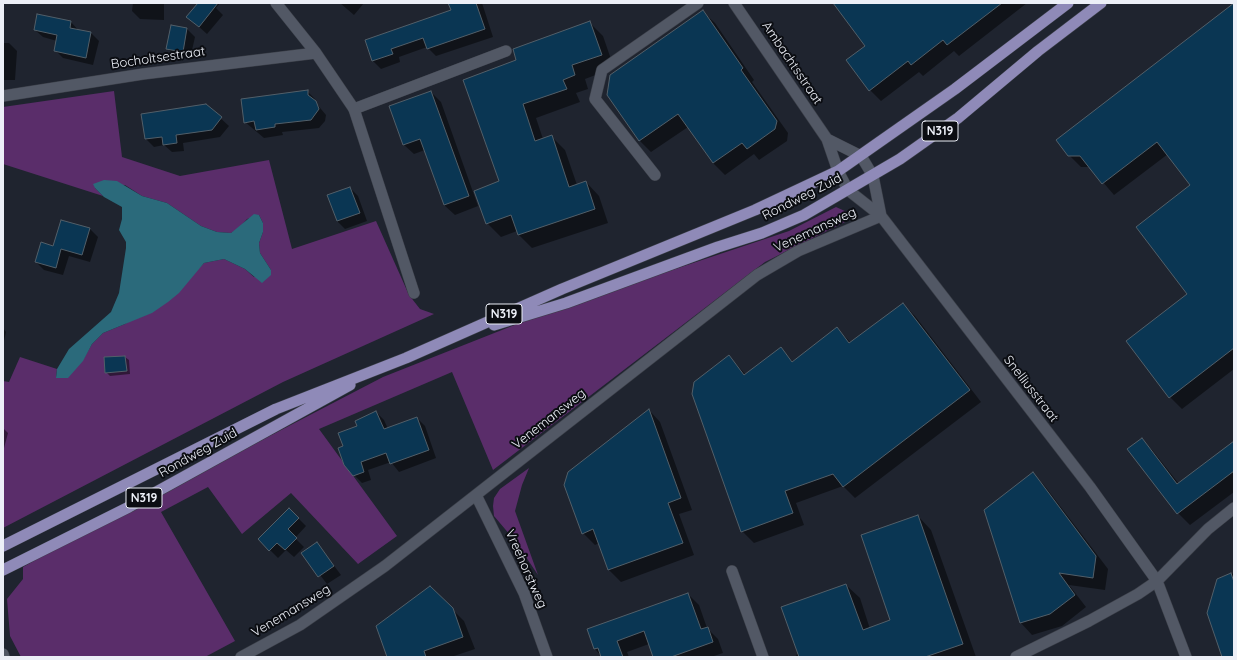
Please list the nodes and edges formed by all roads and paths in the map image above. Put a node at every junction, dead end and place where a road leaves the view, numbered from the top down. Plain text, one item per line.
1 (276, 3) edge
2 (698, 3) edge
3 (734, 3) edge
4 (1068, 3) edge
5 (1101, 3) edge
6 (506, 51) dead end
7 (316, 52) junction
8 (3, 96) edge
9 (354, 109) junction
10 (827, 139) junction
11 (861, 156) junction
12 (838, 171) junction
13 (655, 175) dead end
14 (873, 176) junction
15 (848, 190) junction
16 (881, 216) junction
17 (414, 293) dead end
18 (447, 340) junction
19 (406, 358) junction
20 (476, 494) junction
21 (1234, 508) edge
22 (3, 546) edge
23 (3, 570) edge
24 (732, 571) dead end
25 (1157, 581) junction
26 (241, 657) edge
27 (547, 657) edge
28 (763, 657) edge
29 (1016, 657) edge
30 (1186, 657) edge

1 - 7 street
2 - 13 street
3 - 10 street, Ambachtsstraat
4 - 11 main road, Rondweg Zuid / N319
5 - 14 main road, Rondweg Zuid / N319
6 - 9 street
7 - 8 street, Bocholtsestraat
7 - 9 street
9 - 17 street
10 - 11 street, Ambachtsstraat
10 - 12 street, Ambachtsstraat
11 - 12 main road, Rondweg Zuid / N319
11 - 14 street, Snelliusstraat
12 - 15 street, Ambachtsstraat
12 - 18 main road, Rondweg Zuid / N319
14 - 15 main road, Rondweg Zuid / N319
14 - 16 street, Snelliusstraat
15 - 16 street, Snelliusstraat
15 - 18 main road, Rondweg Zuid / N319
16 - 20 street, Venemansweg
16 - 25 street, Snelliusstraat
18 - 19 main road, Rondweg Zuid / N319
19 - 22 main road, Rondweg Zuid / N319
19 - 23 main road, Rondweg Zuid / N319
20 - 26 street, Venemansweg
20 - 27 street, Vreehorstweg
21 - 25 street
24 - 28 street
25 - 29 street
25 - 30 street, Snelliusstraat

